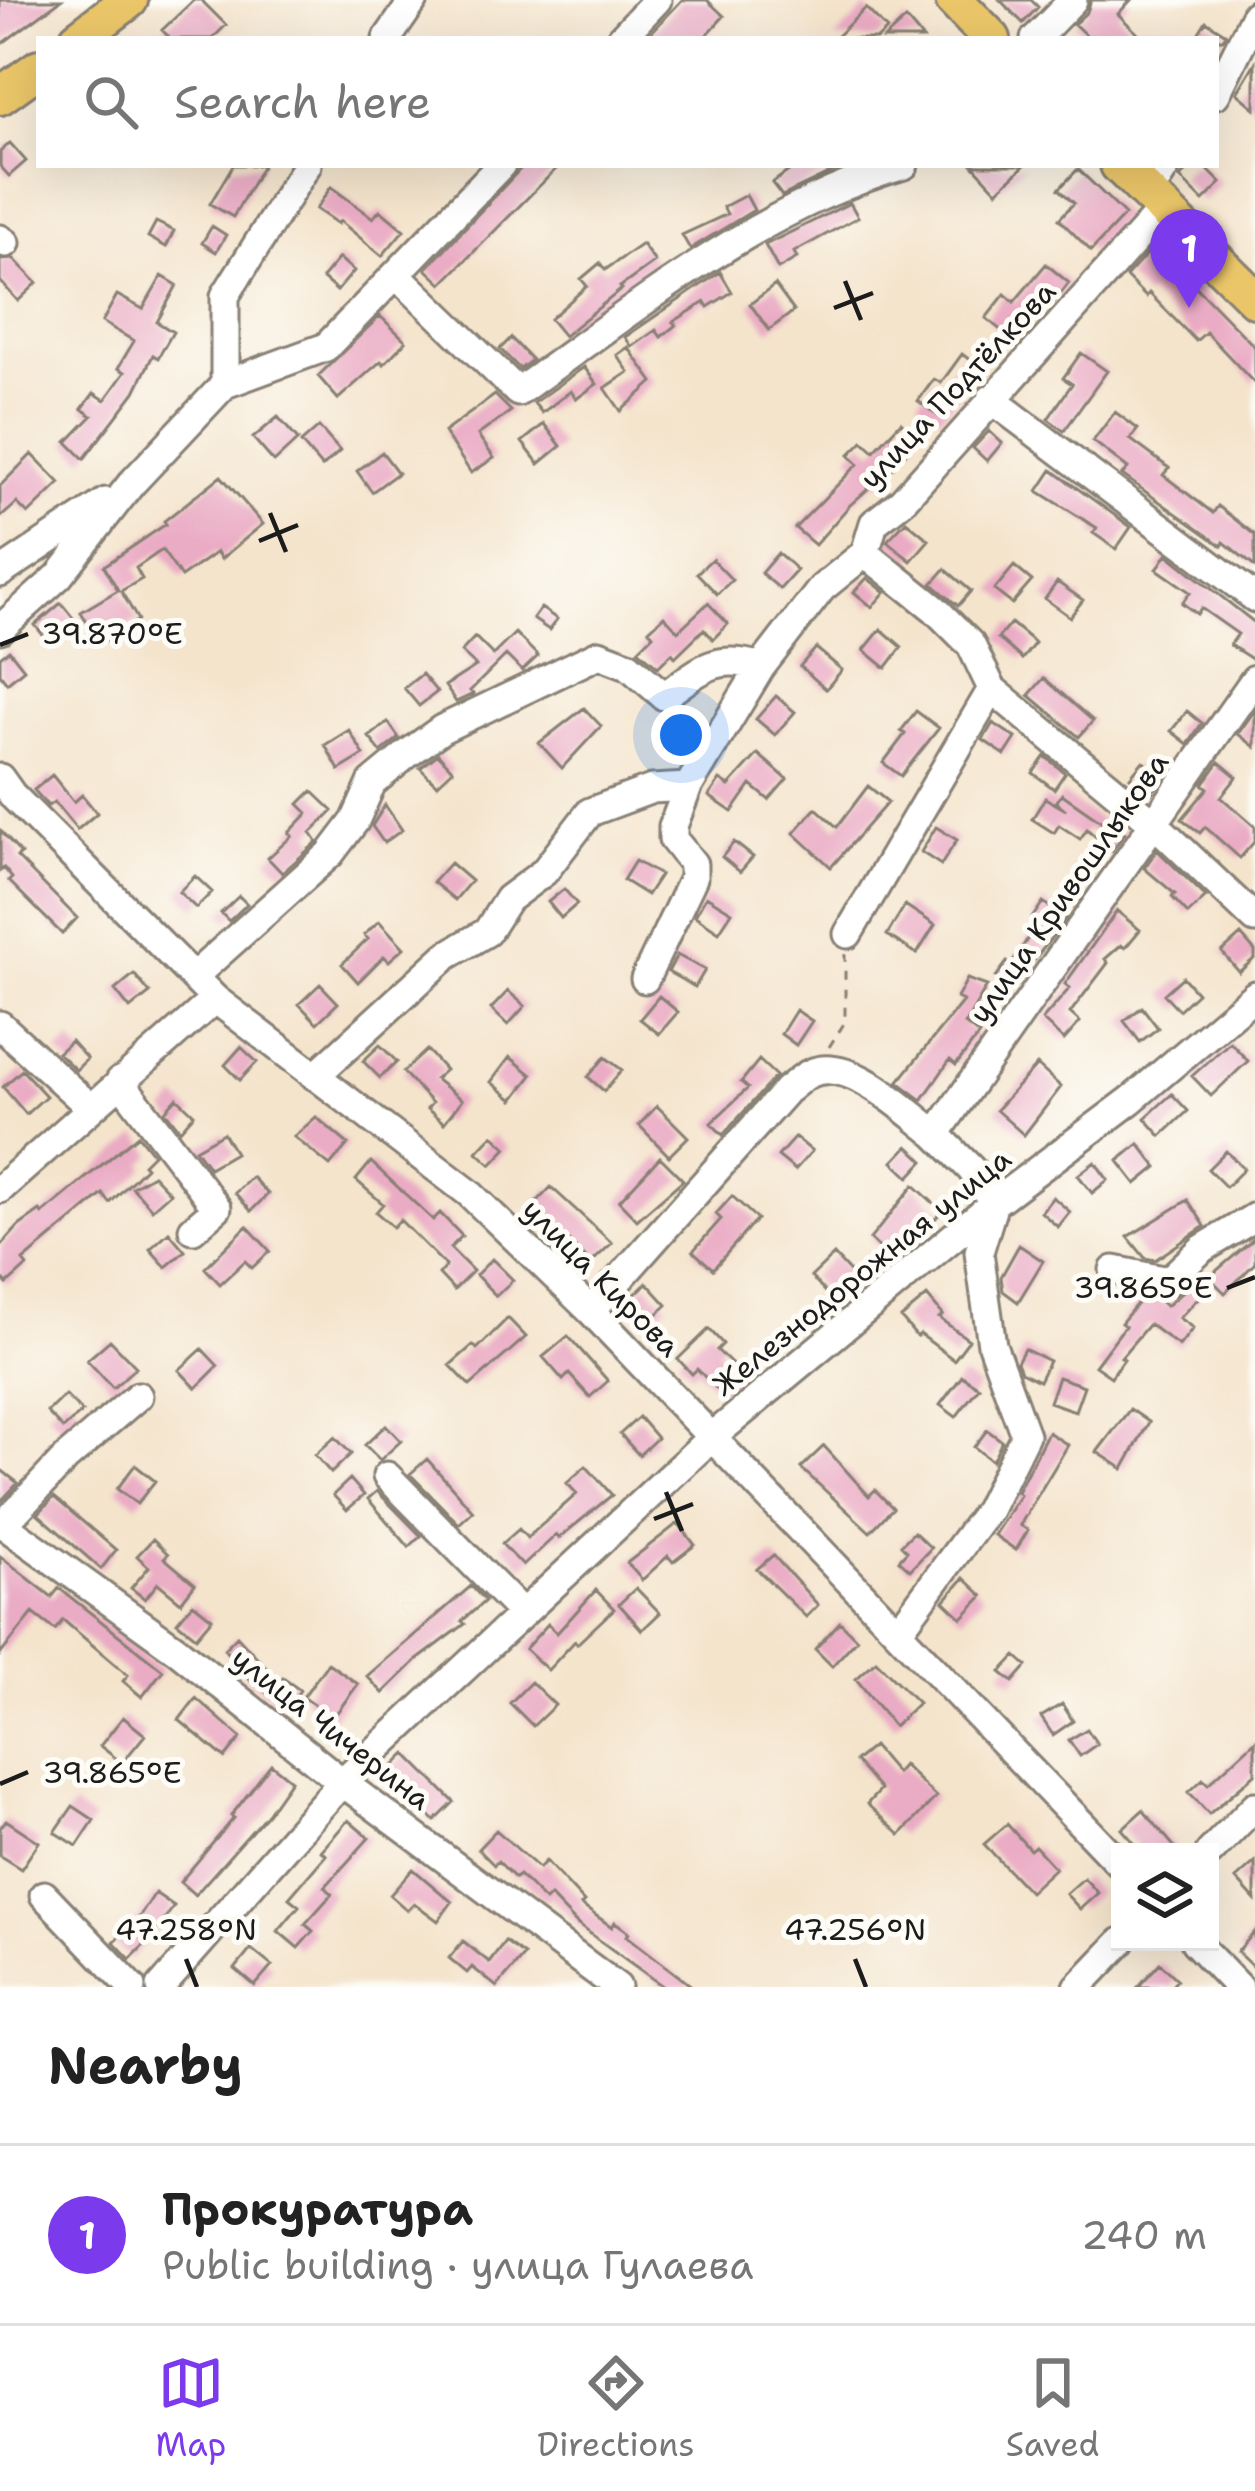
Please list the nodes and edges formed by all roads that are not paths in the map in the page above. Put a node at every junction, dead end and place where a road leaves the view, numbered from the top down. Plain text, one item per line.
1 (415, 0) edge
2 (657, 0) edge
3 (954, 0) edge
4 (1066, 2) edge
5 (1255, 15) edge
6 (389, 36) edge
7 (623, 36) edge
8 (989, 36) edge
9 (1038, 36) edge
10 (36, 70) edge
11 (1219, 88) edge
12 (0, 96) edge
13 (305, 168) edge
14 (499, 168) edge
15 (894, 168) edge
16 (1123, 168) edge
17 (1159, 189) edge
18 (398, 275) junction
19 (1254, 295) edge
20 (225, 384) junction
21 (992, 399) junction
22 (131, 484) junction
23 (865, 553) junction
24 (0, 573) edge
25 (1255, 598) edge
26 (0, 629) edge
27 (760, 667) junction
28 (1255, 679) edge
29 (992, 689) junction
30 (0, 778) edge
31 (688, 787) junction
32 (1155, 824) junction
33 (1255, 919) edge
34 (848, 934) road end
35 (194, 977) junction
36 (645, 979) dead end
37 (1255, 995) edge
38 (215, 999) junction
39 (0, 1025) edge
40 (315, 1076) junction
41 (121, 1082) junction
42 (91, 1108) junction
43 (936, 1134) junction
44 (0, 1190) edge
45 (994, 1203) junction
46 (1255, 1217) edge
47 (193, 1229) dead end
48 (1114, 1270) dead end
49 (591, 1311) junction
50 (138, 1396) dead end
51 (712, 1437) junction
52 (387, 1476) dead end
53 (2, 1523) edge
54 (522, 1613) junction
55 (899, 1630) junction
56 (342, 1782) junction
57 (1255, 1807) edge
58 (1219, 1843) edge
59 (1111, 1854) edge
60 (44, 1895) dead end
61 (1112, 1951) edge
62 (1204, 1951) edge
63 (167, 1985) edge
64 (132, 1987) edge
65 (616, 1987) edge
66 (1078, 1987) edge
67 (1238, 1987) edge

1 - 6 street
2 - 7 street
3 - 8 main road
4 - 9 street
5 - 11 street
10 - 12 main road
13 - 20 street
14 - 18 street
15 - 18 street
16 - 17 main road
17 - 19 main road
17 - 21 street, улица Подтёлкова
18 - 20 street
20 - 22 street
21 - 23 street, улица Подтёлкова
21 - 25 street
22 - 24 street
22 - 26 street
23 - 27 street, улица Подтёлкова
23 - 29 street
27 - 31 street, улица Подтёлкова
27 - 35 street
28 - 32 street, улица Кривошлыкова
29 - 32 street
29 - 34 street
30 - 35 street, улица Кирова
31 - 36 street, улица Подтёлкова
31 - 40 street
32 - 33 street
32 - 43 street, улица Кривошлыкова
35 - 38 street, улица Кирова
37 - 45 street, Железнодорожная улица
38 - 40 street, улица Кирова
38 - 41 street
39 - 42 street
40 - 49 street, улица Кирова
41 - 42 street
41 - 47 street
42 - 44 street
43 - 45 street
43 - 49 street
45 - 51 street, Железнодорожная улица
45 - 55 street
46 - 48 street
49 - 51 street, улица Кирова
50 - 53 street, улица Чичерина
51 - 54 street, Железнодорожная улица
51 - 55 street, улица Кирова
52 - 54 street
53 - 56 street, улица Чичерина
54 - 56 street, Железнодорожная улица
55 - 59 street, улица Кирова
56 - 63 street, Железнодорожная улица
56 - 65 street, улица Чичерина
57 - 58 street
60 - 64 street
61 - 66 street
62 - 67 street

